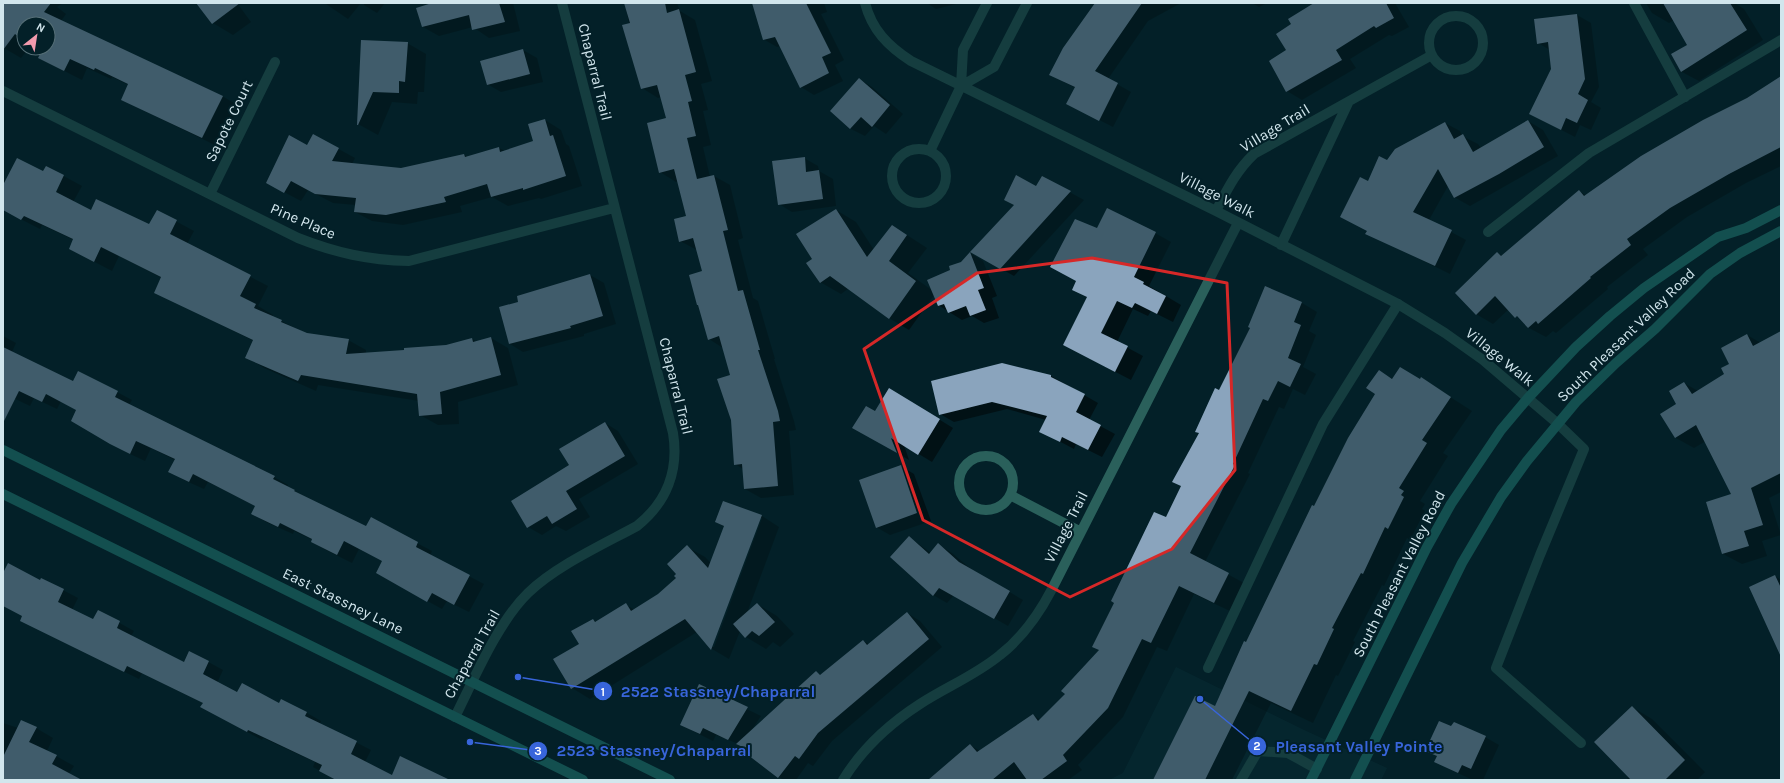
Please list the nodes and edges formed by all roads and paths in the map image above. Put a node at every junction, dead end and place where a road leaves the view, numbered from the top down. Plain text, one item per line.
1 (562, 3) edge
2 (865, 3) edge
3 (987, 3) edge
4 (1027, 3) edge
5 (1634, 3) edge
6 (1781, 40) edge
7 (1432, 55) junction
8 (275, 62) dead end
9 (961, 86) junction
10 (3, 91) edge
11 (1685, 97) junction
12 (1348, 103) junction
13 (930, 152) junction
14 (210, 194) junction
15 (614, 208) junction
16 (1781, 210) edge
17 (1216, 211) junction
18 (1238, 223) junction
19 (1781, 231) edge
20 (1488, 232) dead end
21 (1281, 245) junction
22 (1398, 304) junction
23 (1528, 398) junction
24 (1557, 423) junction
25 (3, 450) edge
26 (3, 494) edge
27 (1010, 495) junction
28 (1081, 532) junction
29 (1208, 668) dead end
30 (472, 682) junction
31 (455, 716) junction
32 (1580, 743) dead end
33 (1317, 769) junction
34 (583, 780) edge
35 (670, 780) edge
36 (842, 780) edge
37 (1241, 780) edge
38 (1312, 780) edge
39 (1355, 780) edge

1 - 15 street, Chaparral Trail
2 - 9 street, Village Walk
3 - 9 street
4 - 9 street
5 - 11 street
6 - 11 street
7 - 7 street
7 - 12 street, Village Trail
8 - 14 street, Sapote Court
9 - 13 street
9 - 17 street, Village Walk
10 - 14 street, Pine Place
11 - 20 street
12 - 17 street, Village Trail
12 - 21 street
13 - 13 street
14 - 15 street, Pine Place
15 - 30 street, Chaparral Trail
16 - 23 street, South Pleasant Valley Road
17 - 18 street, Village Walk
18 - 21 street, Village Walk
18 - 28 street, Village Trail
19 - 24 street, South Pleasant Valley Road
21 - 22 street, Village Walk
22 - 23 street, Village Walk
22 - 29 street
23 - 24 street, Village Walk
23 - 33 street, South Pleasant Valley Road
24 - 32 street, Village Walk
24 - 39 street, South Pleasant Valley Road
25 - 30 street, East Stassney Lane
26 - 31 street
27 - 27 street
27 - 28 street
28 - 36 street, Village Trail
30 - 31 street, Chaparral Trail
30 - 35 street, East Stassney Lane
31 - 34 street
33 - 37 street
33 - 38 street, South Pleasant Valley Road

